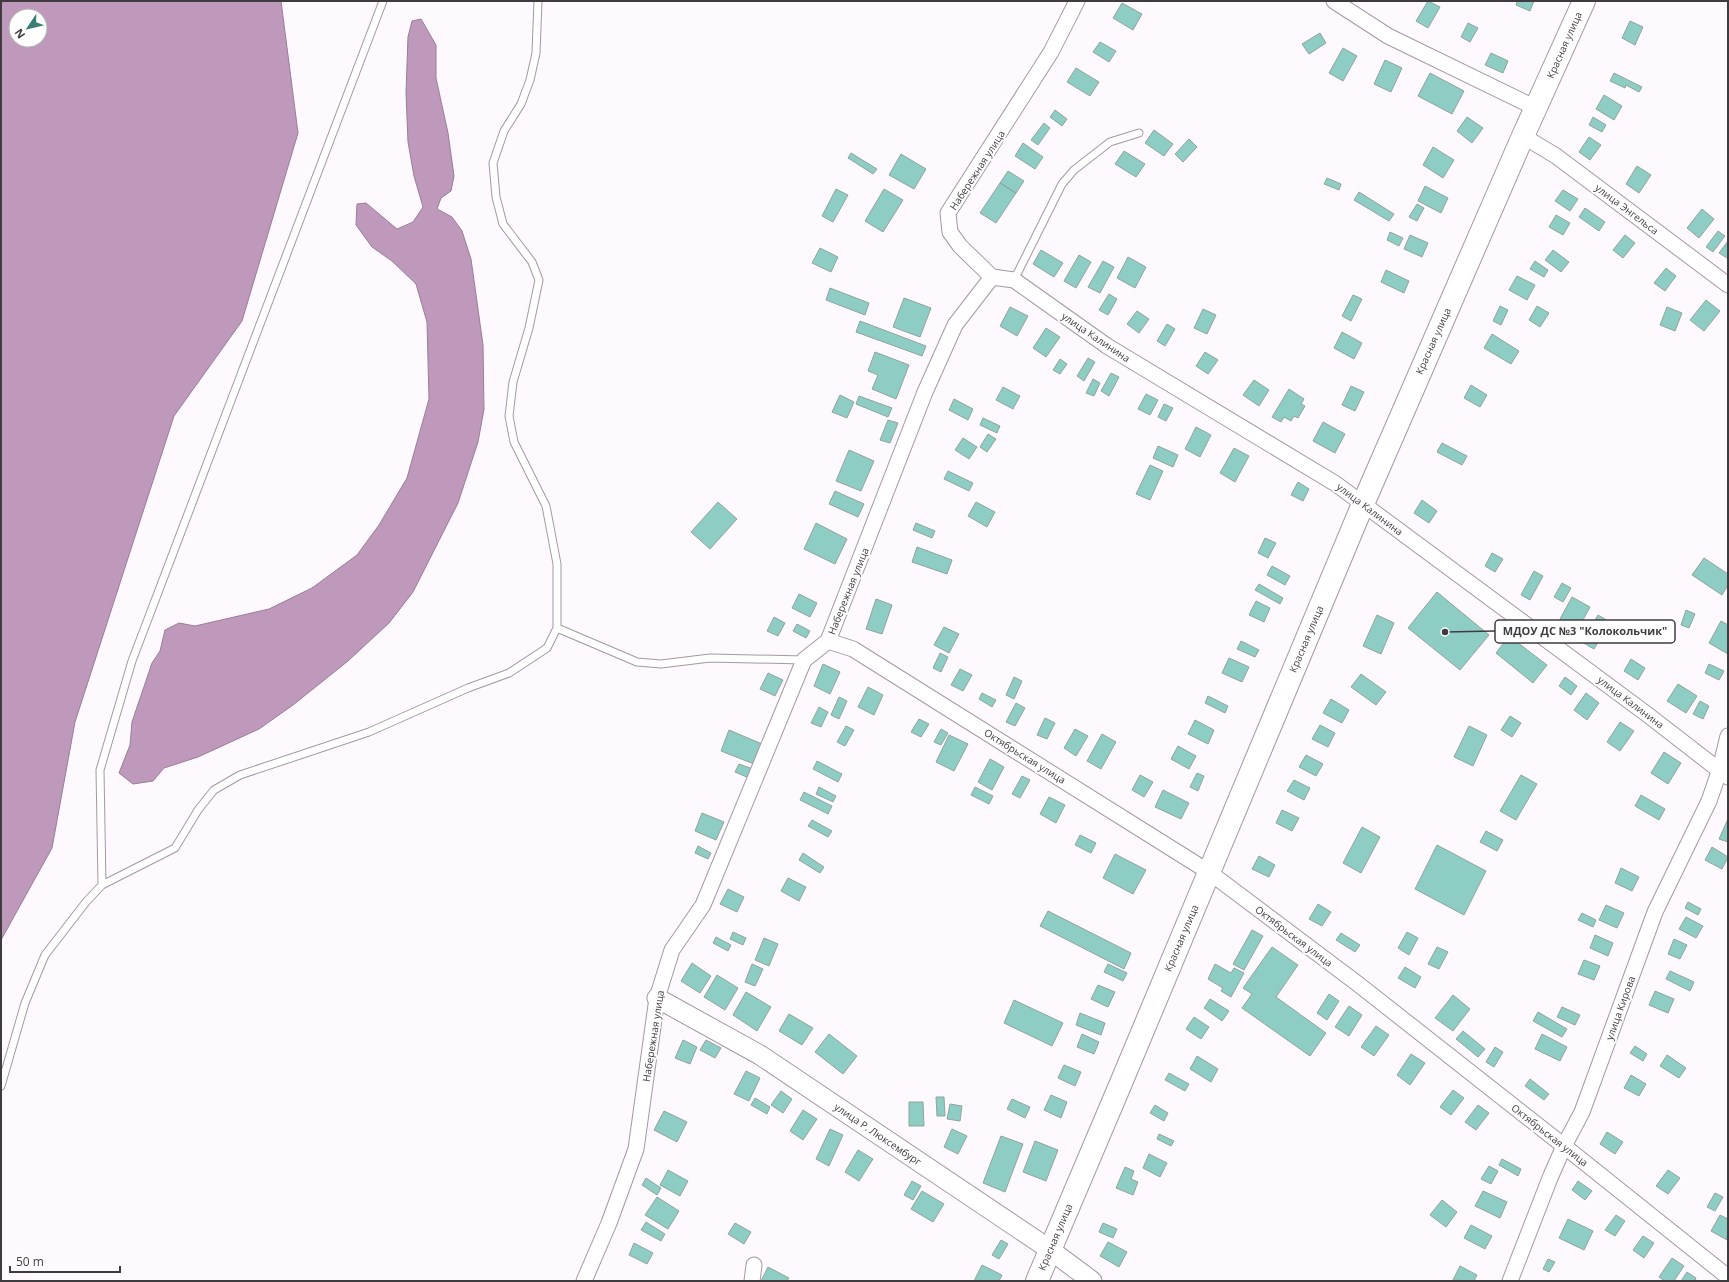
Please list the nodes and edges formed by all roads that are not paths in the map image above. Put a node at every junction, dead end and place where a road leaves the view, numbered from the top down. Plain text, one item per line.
1 (383, 1) edge
2 (538, 1) edge
3 (1077, 1) edge
4 (1334, 1) edge
5 (1584, 1) edge
6 (1536, 108) junction
7 (1139, 133) dead end
8 (1523, 136) junction
9 (992, 277) junction
10 (1014, 280) junction
11 (1728, 285) edge
12 (1363, 504) junction
13 (558, 628) junction
14 (828, 641) junction
15 (804, 660) junction
16 (1728, 736) edge
17 (1724, 773) edge
18 (1209, 872) junction
19 (102, 884) junction
20 (657, 998) junction
21 (1, 1086) edge
22 (1564, 1146) junction
23 (1049, 1248) junction
24 (754, 1265) dead end
25 (1728, 1277) edge
26 (584, 1281) edge
27 (752, 1281) edge
28 (1037, 1281) edge
29 (1092, 1281) edge
30 (1510, 1281) edge

1 - 19 lane
2 - 13 lane
3 - 9 street, Набережная улица
4 - 6 street
5 - 6 main road, Красная улица
6 - 8 main road, Красная улица
7 - 10 lane
8 - 11 street, улица Энгельса
8 - 12 main road, Красная улица
9 - 10 street, улица Калинина
9 - 14 street, Набережная улица
10 - 12 street, улица Калинина
12 - 17 street, улица Калинина
12 - 18 main road, Красная улица
13 - 15 lane
13 - 19 lane
14 - 15 street, Набережная улица
14 - 18 street, Октябрьская улица
15 - 20 street, Набережная улица
16 - 17 street, улица Кирова
17 - 22 street, улица Кирова
18 - 22 street, Октябрьская улица
18 - 23 main road, Красная улица
19 - 21 lane
20 - 23 street, улица Р. Люксембург
20 - 26 street, Набережная улица
22 - 25 street, Октябрьская улица
22 - 30 street, улица Кирова
23 - 28 main road, Красная улица
23 - 29 street, улица Р. Люксембург
24 - 27 street

